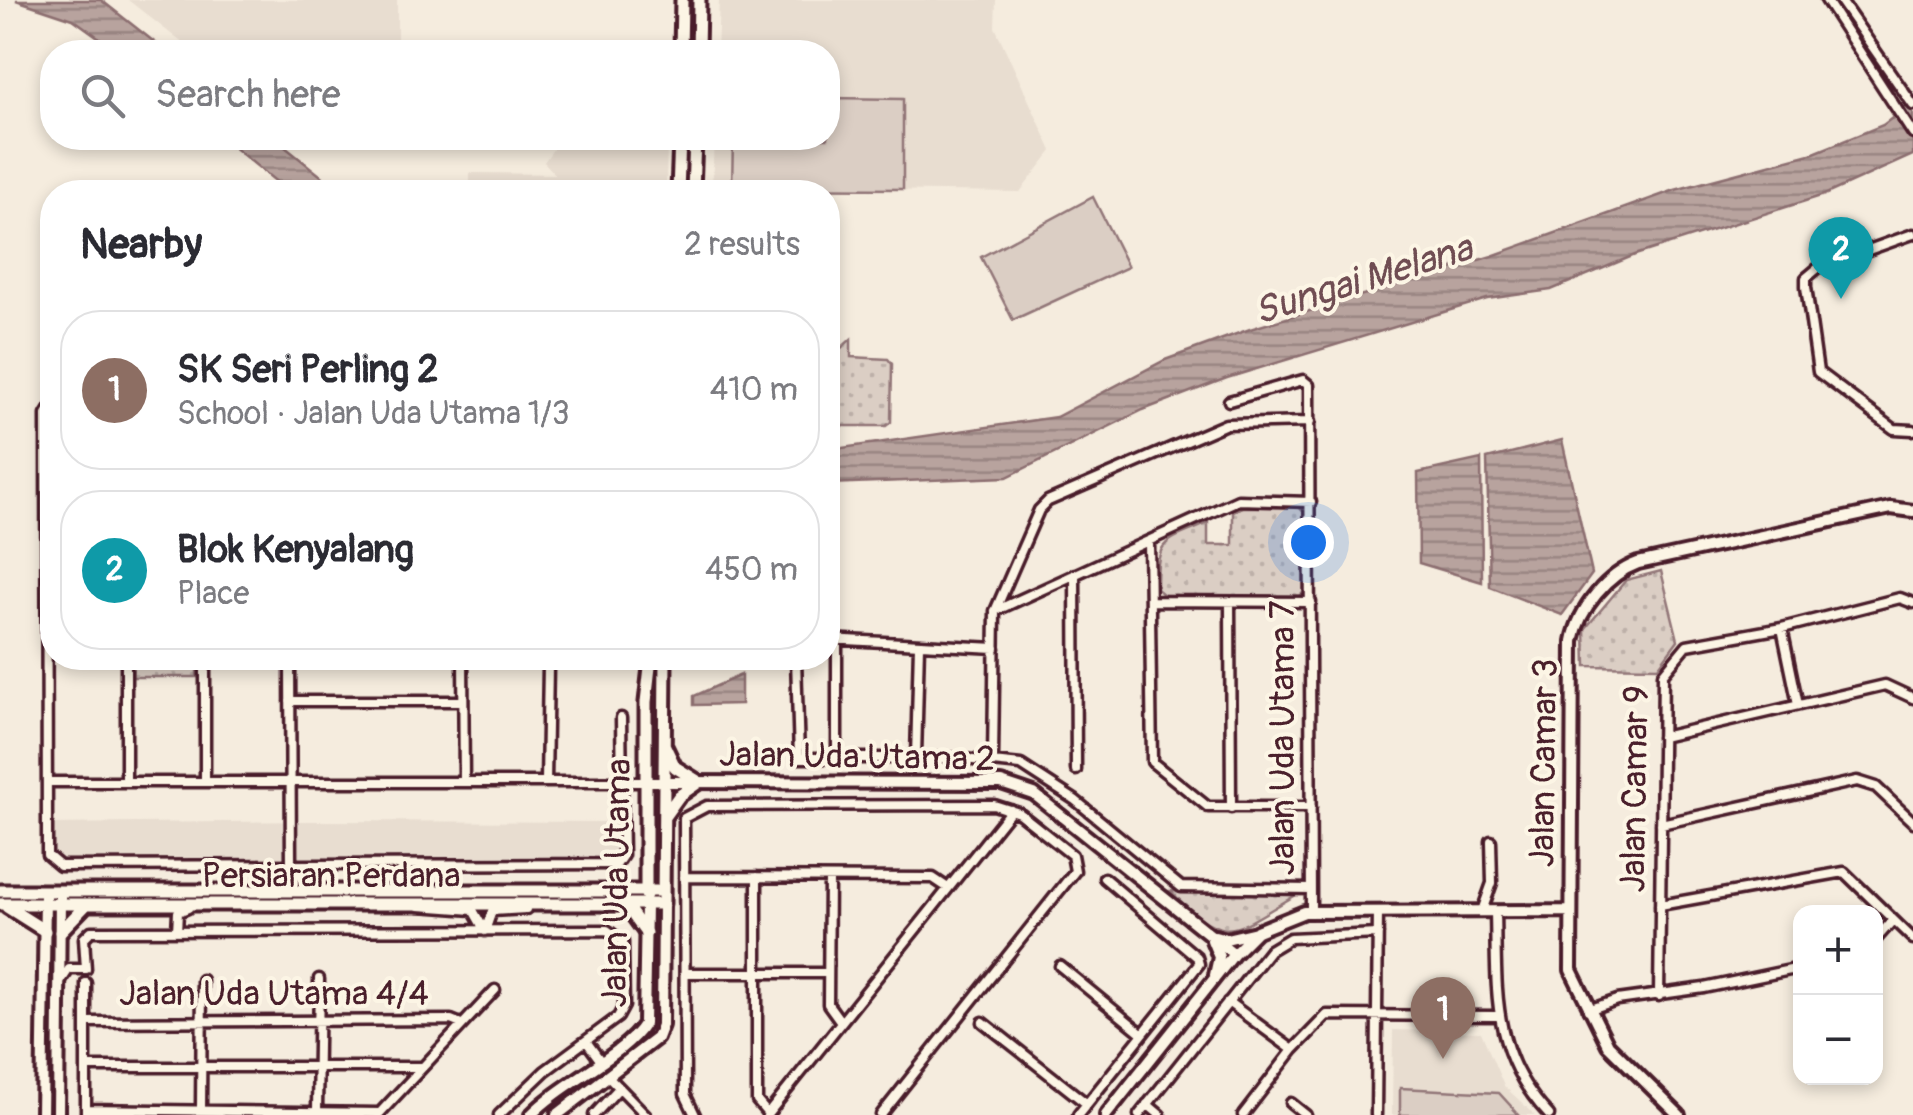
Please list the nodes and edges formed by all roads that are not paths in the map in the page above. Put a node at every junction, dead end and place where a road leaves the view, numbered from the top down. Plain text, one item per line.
1 (682, 0) edge
2 (699, 0) edge
3 (1826, 0) edge
4 (1840, 0) edge
5 (681, 40) edge
6 (698, 40) edge
7 (1913, 105) edge
8 (1913, 134) edge
9 (680, 150) edge
10 (695, 150) edge
11 (678, 180) edge
12 (693, 180) edge
13 (1913, 234) edge
14 (1229, 402) dead end
15 (1310, 422) junction
16 (1913, 430) edge
17 (1310, 502) junction
18 (1913, 511) edge
19 (1149, 541) junction
20 (1076, 574) junction
21 (1150, 601) junction
22 (1230, 602) junction
23 (1310, 602) junction
24 (1913, 604) edge
25 (995, 611) junction
26 (1782, 628) junction
27 (840, 640) edge
28 (919, 645) junction
29 (995, 648) junction
30 (49, 670) edge
31 (126, 670) edge
32 (204, 670) edge
33 (290, 670) edge
34 (463, 670) edge
35 (548, 670) edge
36 (650, 670) edge
37 (665, 670) edge
38 (796, 670) edge
39 (833, 670) edge
40 (1913, 698) edge
41 (290, 700) junction
42 (464, 702) junction
43 (1798, 705) junction
44 (621, 718) dead end
45 (662, 737) junction
46 (1662, 737) junction
47 (916, 757) junction
48 (993, 759) junction
49 (836, 760) junction
50 (1076, 770) dead end
51 (47, 782) junction
52 (126, 782) junction
53 (205, 782) junction
54 (290, 782) junction
55 (464, 782) junction
56 (546, 782) junction
57 (622, 782) junction
58 (646, 782) junction
59 (662, 782) junction
60 (700, 782) junction
61 (1311, 807) junction
62 (1231, 808) junction
63 (1012, 810) junction
64 (662, 820) junction
65 (1913, 822) edge
66 (1661, 824) junction
67 (1491, 841) dead end
68 (291, 864) junction
69 (646, 864) junction
70 (684, 877) junction
71 (757, 877) junction
72 (829, 878) junction
73 (1104, 878) dead end
74 (948, 888) junction
75 (1311, 889) junction
76 (0, 891) edge
77 (264, 891) junction
78 (316, 891) junction
79 (45, 897) junction
80 (60, 897) junction
81 (626, 897) junction
82 (646, 897) junction
83 (662, 897) junction
84 (0, 904) edge
85 (87, 904) junction
86 (212, 904) junction
87 (414, 904) junction
88 (548, 904) junction
89 (1660, 906) junction
90 (1378, 911) junction
91 (1482, 911) junction
92 (1495, 911) junction
93 (1570, 911) junction
94 (1311, 912) junction
95 (1893, 920) junction
96 (45, 931) junction
97 (177, 931) junction
98 (485, 931) junction
99 (1883, 931) edge
100 (60, 932) junction
101 (646, 932) junction
102 (1257, 932) junction
103 (1209, 934) junction
104 (1378, 934) junction
105 (1913, 939) edge
106 (1234, 954) junction
107 (1060, 966) dead end
108 (1793, 969) edge
109 (685, 973) junction
110 (757, 973) junction
111 (828, 973) junction
112 (319, 979) dead end
113 (1214, 979) junction
114 (202, 980) dead end
115 (86, 983) dead end
116 (60, 984) junction
117 (495, 990) dead end
118 (1659, 996) junction
119 (1228, 1002) junction
120 (1588, 1010) junction
121 (1377, 1014) junction
122 (1496, 1016) junction
123 (318, 1021) junction
124 (86, 1022) junction
125 (202, 1022) junction
126 (841, 1022) junction
127 (983, 1022) dead end
128 (461, 1024) junction
129 (1143, 1034) junction
130 (586, 1042) junction
131 (1292, 1050) junction
132 (600, 1060) junction
133 (201, 1066) junction
134 (318, 1066) junction
135 (86, 1067) junction
136 (420, 1067) junction
137 (608, 1076) junction
138 (619, 1088) junction
139 (1291, 1103) dead end
140 (1087, 1104) junction
141 (1147, 1104) junction
142 (200, 1110) junction
143 (317, 1110) junction
144 (86, 1112) edge
145 (378, 1114) edge
146 (767, 1114) edge
147 (42, 1115) edge
148 (58, 1115) edge
149 (499, 1115) edge
150 (531, 1115) edge
151 (557, 1115) edge
152 (594, 1115) edge
153 (646, 1115) edge
154 (695, 1115) edge
155 (882, 1115) edge
156 (1078, 1115) edge
157 (1106, 1115) edge
158 (1138, 1115) edge
159 (1160, 1115) edge
160 (1242, 1115) edge
161 (1306, 1115) edge
162 (1376, 1115) edge
163 (1549, 1115) edge
164 (1678, 1115) edge

1 - 5 main road
2 - 6 main road
3 - 8 street
4 - 7 street
9 - 11 main road
10 - 12 main road
13 - 16 street
14 - 15 street, Jalan Uda Utama 7
15 - 17 street, Jalan Uda Utama 7
15 - 25 street
17 - 19 street
17 - 23 street, Jalan Uda Utama 7
18 - 93 street, Jalan Camar 3
19 - 20 street
19 - 21 street
20 - 25 street
20 - 50 street
21 - 22 street
21 - 62 street
22 - 23 street
22 - 62 street
23 - 61 street, Jalan Uda Utama 7
24 - 26 street, Jalan Camar 9
25 - 29 street
26 - 43 street
26 - 46 street, Jalan Camar 9
27 - 28 street
28 - 29 street
28 - 47 street
29 - 48 street
30 - 51 street
31 - 52 street
32 - 53 street
33 - 41 street
34 - 42 street
35 - 56 street
36 - 58 main road, Jalan Uda Utama
37 - 45 main road, Jalan Uda Utama
38 - 49 street
39 - 49 street
40 - 43 street
41 - 42 street
41 - 54 street
42 - 55 street
43 - 46 street
44 - 57 street
45 - 59 main road, Jalan Uda Utama
45 - 60 main road
46 - 66 street, Jalan Camar 9
47 - 48 street
47 - 49 street
48 - 75 street
51 - 52 street
51 - 68 street
52 - 53 street
53 - 54 street
54 - 55 street
54 - 68 street
55 - 56 street
56 - 57 street
57 - 58 street
57 - 68 street
58 - 59 street
58 - 69 main road, Jalan Uda Utama
59 - 60 street, Jalan Uda Utama 2
59 - 64 main road, Jalan Uda Utama
60 - 64 main road
60 - 103 street, Jalan Uda Utama 2
61 - 62 street
61 - 75 street, Jalan Uda Utama 7
63 - 70 street
63 - 74 street
63 - 155 street
64 - 83 main road, Jalan Uda Utama
65 - 66 street
66 - 89 street, Jalan Camar 9
67 - 91 street
68 - 77 street
68 - 78 street
69 - 81 main road
69 - 82 main road, Jalan Uda Utama
70 - 71 street
70 - 109 street
71 - 72 street
71 - 110 street
72 - 74 street
72 - 111 street
73 - 129 street
74 - 126 street
75 - 94 street, Jalan Uda Utama 7
76 - 79 main road, Persiaran Perdana
77 - 78 main road, Persiaran Perdana
77 - 80 main road, Persiaran Perdana
78 - 81 main road, Persiaran Perdana
79 - 80 main road, Persiaran Perdana
79 - 84 main road, Persiaran Perdana
79 - 96 street
80 - 85 main road, Persiaran Perdana
80 - 100 street
81 - 82 main road, Persiaran Perdana
81 - 88 main road, Persiaran Perdana
81 - 101 main road
82 - 83 main road, Persiaran Perdana
82 - 101 street, Jalan Uda Utama
83 - 137 street, Jalan Uda Utama
84 - 96 main road
85 - 86 main road, Persiaran Perdana
85 - 100 main road
86 - 87 main road, Persiaran Perdana
86 - 97 street
87 - 88 main road, Persiaran Perdana
87 - 98 street
88 - 98 street
89 - 95 street
89 - 118 street, Jalan Camar 9
90 - 91 street
90 - 94 street
90 - 104 street
91 - 92 street
92 - 93 street
92 - 122 street
93 - 120 street, Jalan Camar 3
94 - 102 street
95 - 99 street
95 - 105 street
96 - 147 street
97 - 98 street
97 - 116 street
98 - 130 street
100 - 116 street
101 - 132 street, Jalan Uda Utama
102 - 103 street
102 - 106 street
103 - 106 street, Jalan Uda Utama 2
103 - 113 street
104 - 119 street
104 - 121 street
106 - 113 street
107 - 129 street
108 - 118 street
109 - 110 street
109 - 154 street
110 - 111 street
110 - 146 street
111 - 126 street
112 - 123 street
113 - 157 street
114 - 125 street
115 - 124 street
116 - 148 street
117 - 128 street
118 - 120 street
119 - 131 street
119 - 141 street
120 - 164 street, Jalan Camar 3
121 - 122 street
121 - 131 street
121 - 162 street
122 - 163 street
123 - 125 street, Jalan Uda Utama 4/4
123 - 128 street, Jalan Uda Utama 4/4
123 - 134 street
124 - 125 street, Jalan Uda Utama 4/4
124 - 135 street
125 - 133 street
126 - 146 street
127 - 140 street
128 - 136 street
129 - 140 street
130 - 132 street
130 - 149 street
131 - 160 street
132 - 150 street, Jalan Uda Utama
133 - 134 street
133 - 135 street
133 - 142 street
134 - 136 street
134 - 143 street
135 - 144 street
136 - 145 street
137 - 138 street
137 - 151 street, Jalan Uda Utama
138 - 152 street
138 - 153 street
139 - 161 street
140 - 156 street
141 - 158 street
141 - 159 street
142 - 143 street
142 - 144 street
143 - 145 street

